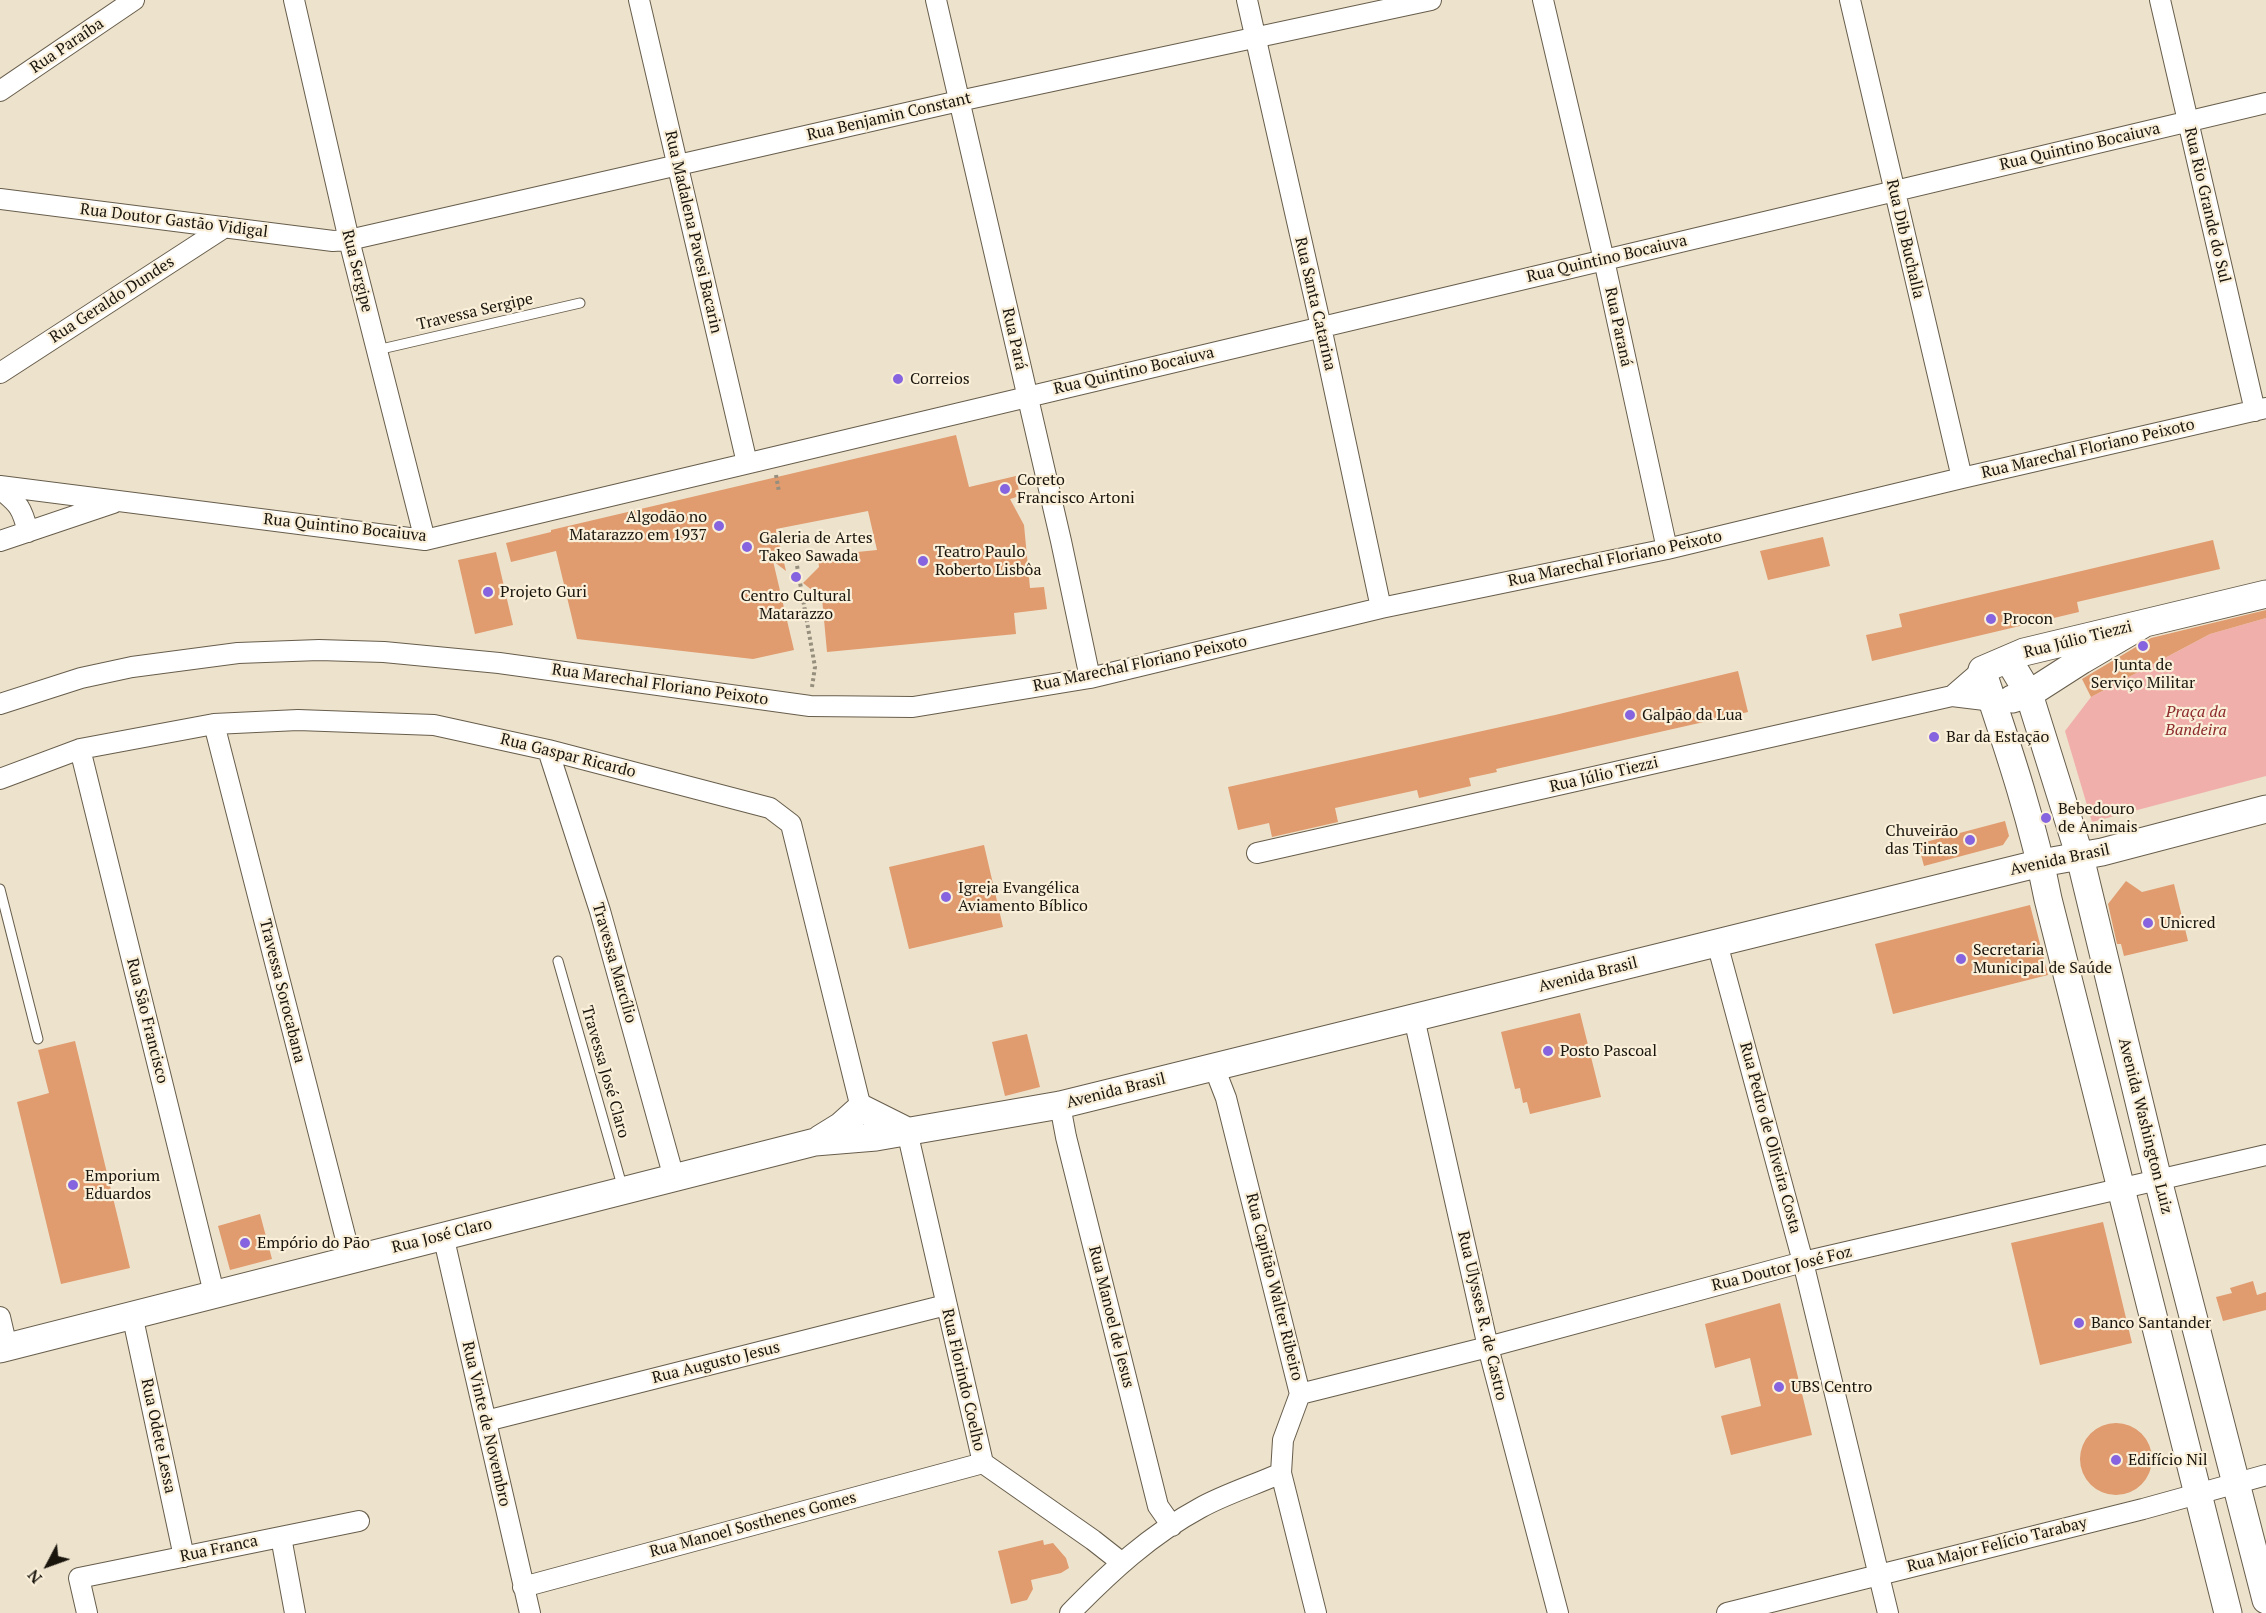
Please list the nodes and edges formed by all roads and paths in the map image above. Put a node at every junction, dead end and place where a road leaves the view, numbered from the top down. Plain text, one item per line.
1 (134, 0) edge
2 (294, 0) edge
3 (639, 0) edge
4 (936, 0) edge
5 (1247, 0) edge
6 (1431, 0) edge
7 (1543, 0) edge
8 (1850, 0) edge
9 (2160, 0) edge
10 (1255, 36) junction
11 (0, 92) edge
12 (959, 101) junction
13 (2266, 103) edge
14 (2187, 122) junction
15 (677, 166) junction
16 (1893, 191) junction
17 (0, 199) edge
18 (225, 227) junction
19 (349, 240) junction
20 (1604, 260) junction
21 (580, 303) dead end
22 (1321, 327) junction
23 (376, 350) junction
24 (0, 373) edge
25 (1028, 397) junction
26 (2260, 409) edge
27 (747, 463) junction
28 (1962, 478) junction
29 (0, 487) edge
30 (119, 502) junction
31 (27, 532) junction
32 (424, 540) junction
33 (0, 541) edge
34 (1667, 549) junction
35 (796, 560) dead end
36 (2266, 594) edge
37 (1381, 608) junction
38 (2152, 622) junction
39 (2008, 659) junction
40 (1982, 670) junction
41 (1090, 678) junction
42 (2029, 694) junction
43 (1952, 696) junction
44 (1993, 701) junction
45 (0, 704) edge
46 (810, 706) junction
47 (214, 724) junction
48 (80, 749) junction
49 (548, 750) junction
50 (0, 779) edge
51 (2266, 809) edge
52 (1257, 854) dead end
53 (2080, 857) junction
54 (2041, 863) junction
55 (0, 889) edge
56 (1717, 943) junction
57 (558, 961) dead end
58 (1414, 1018) junction
59 (38, 1039) dead end
60 (1214, 1067) junction
61 (1060, 1105) junction
62 (861, 1108) junction
63 (907, 1131) junction
64 (815, 1142) junction
65 (2266, 1155) edge
66 (674, 1178) junction
67 (2158, 1180) junction
68 (2121, 1189) junction
69 (624, 1192) junction
70 (443, 1235) junction
71 (351, 1259) junction
72 (1803, 1262) junction
73 (214, 1293) junction
74 (946, 1305) junction
75 (132, 1314) junction
76 (0, 1317) edge
77 (1488, 1347) junction
78 (3, 1348) edge
79 (1300, 1394) junction
80 (486, 1421) junction
81 (983, 1463) junction
82 (1281, 1473) junction
83 (2266, 1475) edge
84 (2235, 1482) junction
85 (2197, 1494) junction
86 (359, 1521) dead end
87 (1172, 1526) junction
88 (281, 1537) junction
89 (184, 1557) junction
90 (1121, 1562) junction
91 (1878, 1575) junction
92 (524, 1587) junction
93 (2266, 1600) edge
94 (1089, 1604) edge
95 (87, 1613) edge
96 (295, 1613) edge
97 (530, 1613) edge
98 (1070, 1613) edge
99 (1316, 1613) edge
100 (1558, 1613) edge
101 (1727, 1613) edge
102 (1888, 1613) edge
103 (2228, 1613) edge

1 - 11 street, Rua Paraíba
2 - 19 street, Rua Sergipe
3 - 15 street, Rua Madalena Pavesi Bacarin
4 - 12 street, Rua Pará
5 - 10 street, Rua Santa Catarina
6 - 10 street, Rua Benjamin Constant
7 - 20 street, Rua Paraná
8 - 16 street, Rua Dib Buchalla
9 - 14 street, Rua Rio Grande do Sul
10 - 12 street, Rua Benjamin Constant
10 - 22 street, Rua Santa Catarina
12 - 15 street, Rua Benjamin Constant
12 - 25 street, Rua Pará
13 - 14 street, Rua Quintino Bocaiuva
14 - 16 street, Rua Quintino Bocaiuva
14 - 26 street, Rua Rio Grande do Sul
15 - 19 street, Rua Benjamin Constant
15 - 27 street, Rua Madalena Pavesi Bacarin
16 - 20 street, Rua Quintino Bocaiuva
16 - 28 street, Rua Dib Buchalla
17 - 18 street, Rua Doutor Gastão Vidigal
18 - 19 street, Rua Doutor Gastão Vidigal
18 - 24 street, Rua Geraldo Dundes
19 - 23 street, Rua Sergipe
20 - 22 street, Rua Quintino Bocaiuva
20 - 34 street, Rua Paraná
21 - 23 lane, Travessa Sergipe
22 - 25 street, Rua Quintino Bocaiuva
22 - 37 street, Rua Santa Catarina
23 - 32 street, Rua Sergipe
25 - 27 street, Rua Quintino Bocaiuva
25 - 41 street, Rua Pará
26 - 28 street, Rua Marechal Floriano Peixoto
27 - 32 street, Rua Quintino Bocaiuva
28 - 34 street, Rua Marechal Floriano Peixoto
29 - 30 street
29 - 31 street
30 - 31 street, Rua Quintino Bocaiuva
30 - 32 street, Rua Quintino Bocaiuva
31 - 33 street, Rua Quintino Bocaiuva
34 - 37 street, Rua Marechal Floriano Peixoto
35 - 46 path
36 - 38 street, Rua Júlio Tiezzi
37 - 41 street, Rua Marechal Floriano Peixoto
38 - 39 street, Rua Júlio Tiezzi
38 - 42 street
39 - 40 street, Rua Júlio Tiezzi
39 - 42 street, Avenida Washington Luiz
40 - 43 street, Rua Júlio Tiezzi
40 - 44 street
41 - 46 street, Rua Marechal Floriano Peixoto
42 - 44 street, Rua Júlio Tiezzi
42 - 53 street, Avenida Washington Luiz
43 - 44 street, Rua Júlio Tiezzi
43 - 52 street, Rua Júlio Tiezzi
44 - 54 street
45 - 46 street, Rua Marechal Floriano Peixoto
47 - 48 street, Rua Gaspar Ricardo
47 - 49 street, Rua Gaspar Ricardo
47 - 71 street, Travessa Sorocabana
48 - 50 street, Rua Gaspar Ricardo
48 - 73 street, Rua São Francisco
49 - 62 street, Rua Gaspar Ricardo
49 - 66 street, Travessa Marcílio
51 - 53 street, Avenida Brasil
53 - 54 street, Avenida Brasil
53 - 67 street, Avenida Washington Luiz
54 - 56 street, Avenida Brasil
54 - 68 street
55 - 59 lane
56 - 58 street, Avenida Brasil
56 - 72 street, Rua Pedro de Oliveira Costa
57 - 69 lane, Travessa José Claro
58 - 60 street, Avenida Brasil
58 - 77 street, Rua Ulysses R. de Castro
60 - 61 street, Avenida Brasil
60 - 79 street, Rua Capitão Walter Ribeiro
61 - 63 street, Avenida Brasil
61 - 87 street, Rua Manoel de Jesus
62 - 63 street
62 - 64 street, Rua José Claro
63 - 64 street, Rua José Claro
63 - 74 street, Rua Florindo Coelho
64 - 66 street, Rua José Claro
65 - 67 street, Rua Doutor José Foz
66 - 69 street, Rua José Claro
67 - 68 street, Rua Doutor José Foz
67 - 84 street, Avenida Washington Luiz
68 - 72 street, Rua Doutor José Foz
68 - 85 street
69 - 70 street, Rua José Claro
70 - 71 street, Rua José Claro
70 - 80 street, Rua Vinte de Novembro
71 - 73 street, Rua José Claro
72 - 77 street, Rua Doutor José Foz
72 - 91 street, Rua Pedro de Oliveira Costa
73 - 75 street, Rua José Claro
74 - 80 street, Rua Augusto Jesus
74 - 81 street, Rua Florindo Coelho
75 - 78 street, Rua José Claro
75 - 89 street, Rua Odete Lessa
76 - 78 street
77 - 79 street, Rua Doutor José Foz
77 - 100 street, Rua Ulysses R. de Castro
79 - 82 street, Rua Capitão Walter Ribeiro
80 - 92 street, Rua Vinte de Novembro
81 - 90 street, Rua Florindo Coelho
81 - 92 street, Rua Manoel Sosthenes Gomes
82 - 87 street
82 - 99 street, Rua Capitão Walter Ribeiro
83 - 84 street, Rua Major Felício Tarabay
84 - 85 street, Rua Major Felício Tarabay
84 - 93 street, Avenida Washington Luiz
85 - 91 street, Rua Major Felício Tarabay
85 - 103 street
86 - 88 street, Rua Franca
87 - 90 street
88 - 89 street, Rua Franca
88 - 96 street
89 - 95 street, Rua Franca
90 - 94 street
91 - 101 street, Rua Major Felício Tarabay
91 - 102 street, Rua Pedro de Oliveira Costa
92 - 97 street, Rua Vinte de Novembro
94 - 98 street

